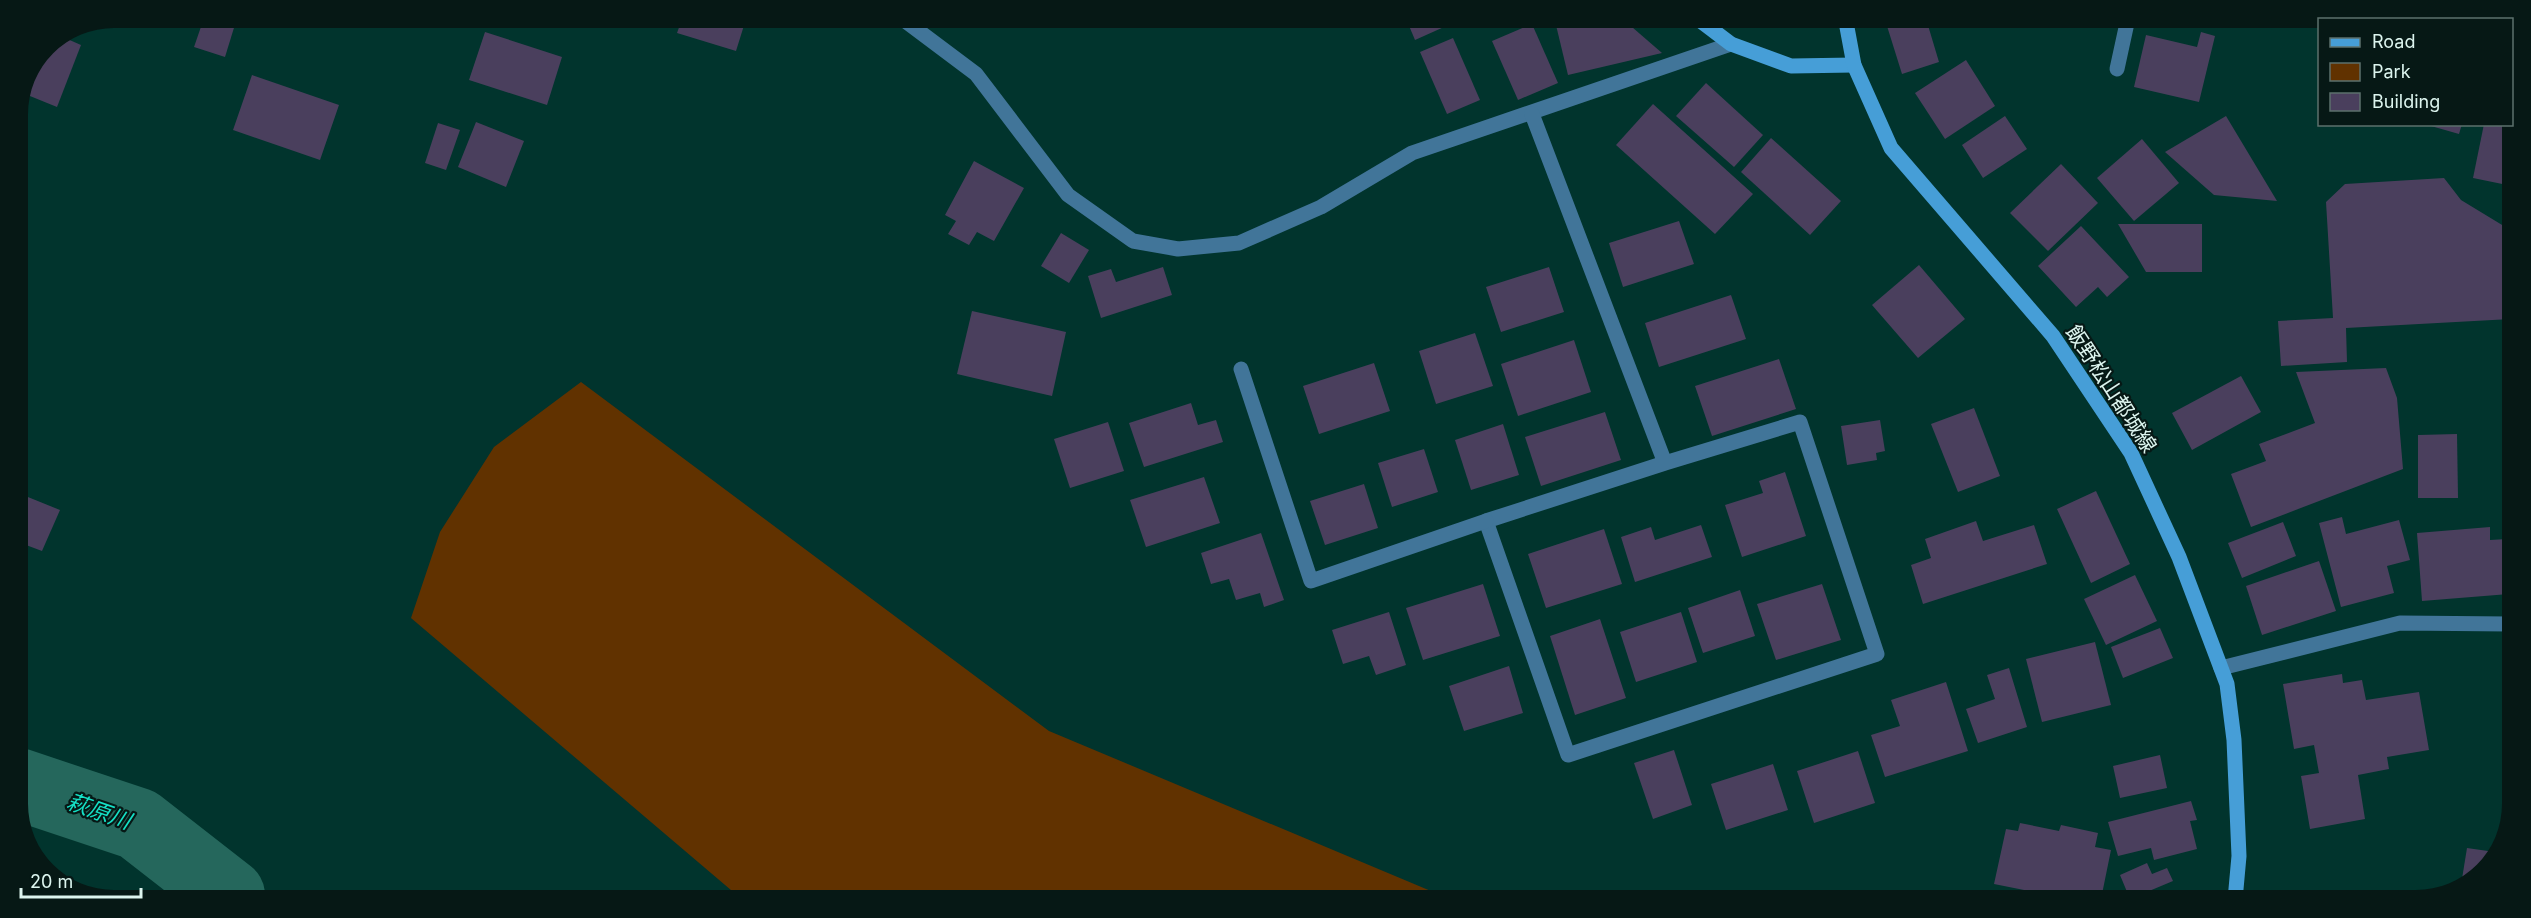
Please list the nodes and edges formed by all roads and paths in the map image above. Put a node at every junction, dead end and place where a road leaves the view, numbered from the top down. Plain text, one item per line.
1 (915, 28) edge
2 (1710, 28) edge
3 (1847, 28) edge
4 (2126, 28) edge
5 (1731, 44) junction
6 (1854, 65) junction
7 (2117, 69) dead end
8 (1532, 114) junction
9 (1241, 369) dead end
10 (1665, 463) junction
11 (1486, 521) junction
12 (2502, 624) edge
13 (2221, 668) junction
14 (2236, 890) edge

1 - 8 street
2 - 5 main road
3 - 6 main road, 飯野松山都城線
4 - 7 street
5 - 6 main road
5 - 8 street
6 - 13 main road, 飯野松山都城線
8 - 10 street
9 - 11 street
10 - 11 street
10 - 11 street
12 - 13 street
13 - 14 main road, 飯野松山都城線

